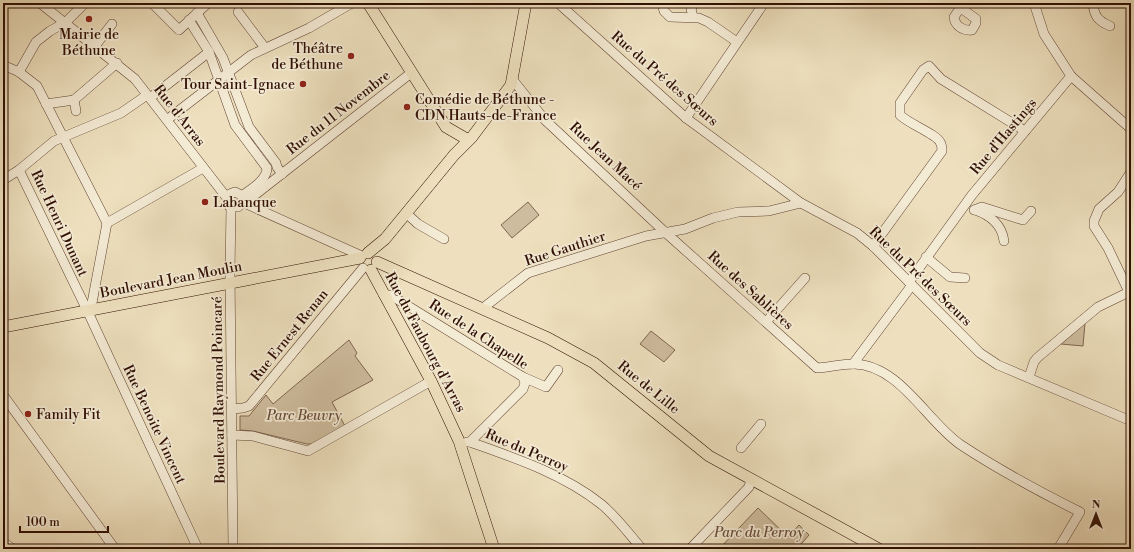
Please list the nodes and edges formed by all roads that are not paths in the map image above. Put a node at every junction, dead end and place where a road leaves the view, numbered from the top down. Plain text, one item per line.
1 (40, 3) edge
2 (85, 3) edge
3 (152, 3) edge
4 (208, 3) edge
5 (352, 3) edge
6 (368, 3) edge
7 (526, 3) edge
8 (558, 3) edge
9 (662, 3) edge
10 (694, 3) edge
11 (764, 3) edge
12 (1034, 3) edge
13 (1093, 3) edge
14 (238, 12) dead end
15 (197, 13) junction
16 (693, 17) junction
17 (189, 20) junction
18 (66, 22) junction
19 (112, 24) dead end
20 (1110, 26) dead end
21 (737, 42) junction
22 (95, 46) junction
23 (265, 48) junction
24 (209, 52) junction
25 (117, 63) junction
26 (3, 65) edge
27 (19, 72) junction
28 (228, 72) junction
29 (413, 76) junction
30 (1071, 76) junction
31 (219, 79) junction
32 (513, 80) junction
33 (148, 96) junction
34 (74, 100) junction
35 (46, 104) junction
36 (76, 111) dead end
37 (243, 114) junction
38 (232, 118) junction
39 (686, 118) junction
40 (168, 119) junction
41 (1131, 129) edge
42 (1025, 131) junction
43 (63, 137) junction
44 (460, 142) junction
45 (203, 168) junction
46 (19, 170) junction
47 (279, 170) junction
48 (1131, 172) edge
49 (3, 180) edge
50 (227, 198) junction
51 (241, 198) junction
52 (801, 203) junction
53 (231, 207) junction
54 (961, 209) junction
55 (974, 210) junction
56 (1031, 211) dead end
57 (406, 213) junction
58 (107, 222) junction
59 (666, 232) junction
60 (444, 239) dead end
61 (1004, 241) dead end
62 (874, 246) junction
63 (926, 258) junction
64 (369, 264) junction
65 (805, 278) dead end
66 (965, 278) dead end
67 (231, 283) junction
68 (911, 283) junction
69 (1130, 291) edge
70 (383, 294) junction
71 (483, 308) junction
72 (87, 310) junction
73 (766, 322) junction
74 (3, 327) edge
75 (854, 364) junction
76 (558, 370) dead end
77 (523, 377) junction
78 (1029, 377) junction
79 (431, 381) junction
80 (3, 395) edge
81 (232, 409) junction
82 (1131, 421) edge
83 (761, 424) dead end
84 (232, 435) junction
85 (464, 441) junction
86 (741, 448) dead end
87 (751, 479) junction
88 (3, 542) edge
89 (13, 549) edge
90 (115, 549) edge
91 (198, 549) edge
92 (234, 549) edge
93 (494, 549) edge
94 (642, 549) edge
95 (690, 549) edge
96 (880, 549) edge
97 (1058, 549) edge

1 - 18 street, Rue d'Arras
2 - 18 street
3 - 17 street
4 - 15 street
5 - 23 street
6 - 29 main road
7 - 32 main road
8 - 39 street, Rue du Pré des Sœurs
9 - 16 street
10 - 16 street
11 - 21 street
12 - 30 street
13 - 20 street
14 - 23 street
15 - 17 street
15 - 28 street
16 - 21 street
17 - 24 street
18 - 22 street, Rue d'Arras
18 - 27 street
19 - 22 street
21 - 39 street
22 - 25 street, Rue d'Arras
23 - 28 street
24 - 31 street
24 - 33 street
25 - 33 street, Rue d'Arras
25 - 34 street
26 - 27 street
27 - 35 street
28 - 31 street
28 - 37 street
29 - 44 main road
29 - 47 street, Rue du 11 Novembre
30 - 41 street
30 - 42 street, Rue d'Hastings
31 - 38 street
31 - 40 street
32 - 44 main road
32 - 59 street, Rue Jean Macé
33 - 40 street, Rue d'Arras
33 - 43 street
34 - 35 street
34 - 36 street
35 - 43 street
37 - 38 street
37 - 47 street
38 - 51 street
39 - 52 street, Rue du Pré des Sœurs
40 - 45 street, Rue d'Arras
42 - 54 street, Rue d'Hastings
42 - 62 street
43 - 46 street
43 - 58 street
44 - 57 main road
45 - 50 street, Rue d'Arras
45 - 58 street
46 - 49 street
46 - 72 street, Rue Henri Dunant
47 - 51 street, Rue du 11 Novembre
48 - 69 street
50 - 51 street
50 - 53 street
51 - 53 street
51 - 64 street
52 - 59 street, Rue Gauthier
52 - 62 street, Rue du Pré des Sœurs
53 - 67 street, Boulevard Raymond Poincaré
54 - 55 street
54 - 63 street, Rue d'Hastings
55 - 56 street
55 - 61 street
57 - 60 street
57 - 64 main road
58 - 72 street
59 - 71 street, Rue Gauthier
59 - 73 street, Rue des Sablières
62 - 68 street, Rue du Pré des Sœurs
63 - 66 street
63 - 68 street, Rue d'Hastings
64 - 67 main road, Boulevard Jean Moulin
64 - 70 main road, Rue du Faubourg d'Arras
64 - 71 main road, Rue de Lille
64 - 81 street, Rue Ernest Renan
65 - 73 street
67 - 72 main road, Boulevard Jean Moulin
67 - 81 street, Boulevard Raymond Poincaré
68 - 75 street, Rue d'Hastings
68 - 78 street, Rue du Pré des Sœurs
69 - 78 street
70 - 77 street, Rue de la Chapelle
70 - 79 main road, Rue du Faubourg d'Arras
71 - 87 main road, Rue de Lille
72 - 74 main road, Boulevard Jean Moulin
72 - 91 street, Rue Benoite Vincent
73 - 75 street, Rue des Sablières
75 - 97 street
76 - 77 street
77 - 85 street, Rue de la Chapelle
78 - 82 street, Rue du Pré des Sœurs
79 - 84 street
79 - 85 main road, Rue du Faubourg d'Arras
80 - 90 street
81 - 84 street, Boulevard Raymond Poincaré
83 - 86 street
84 - 92 street, Boulevard Raymond Poincaré
85 - 93 main road, Rue du Faubourg d'Arras
85 - 94 street, Rue du Perroy
87 - 95 street
87 - 96 main road, Rue de Lille
88 - 89 street

